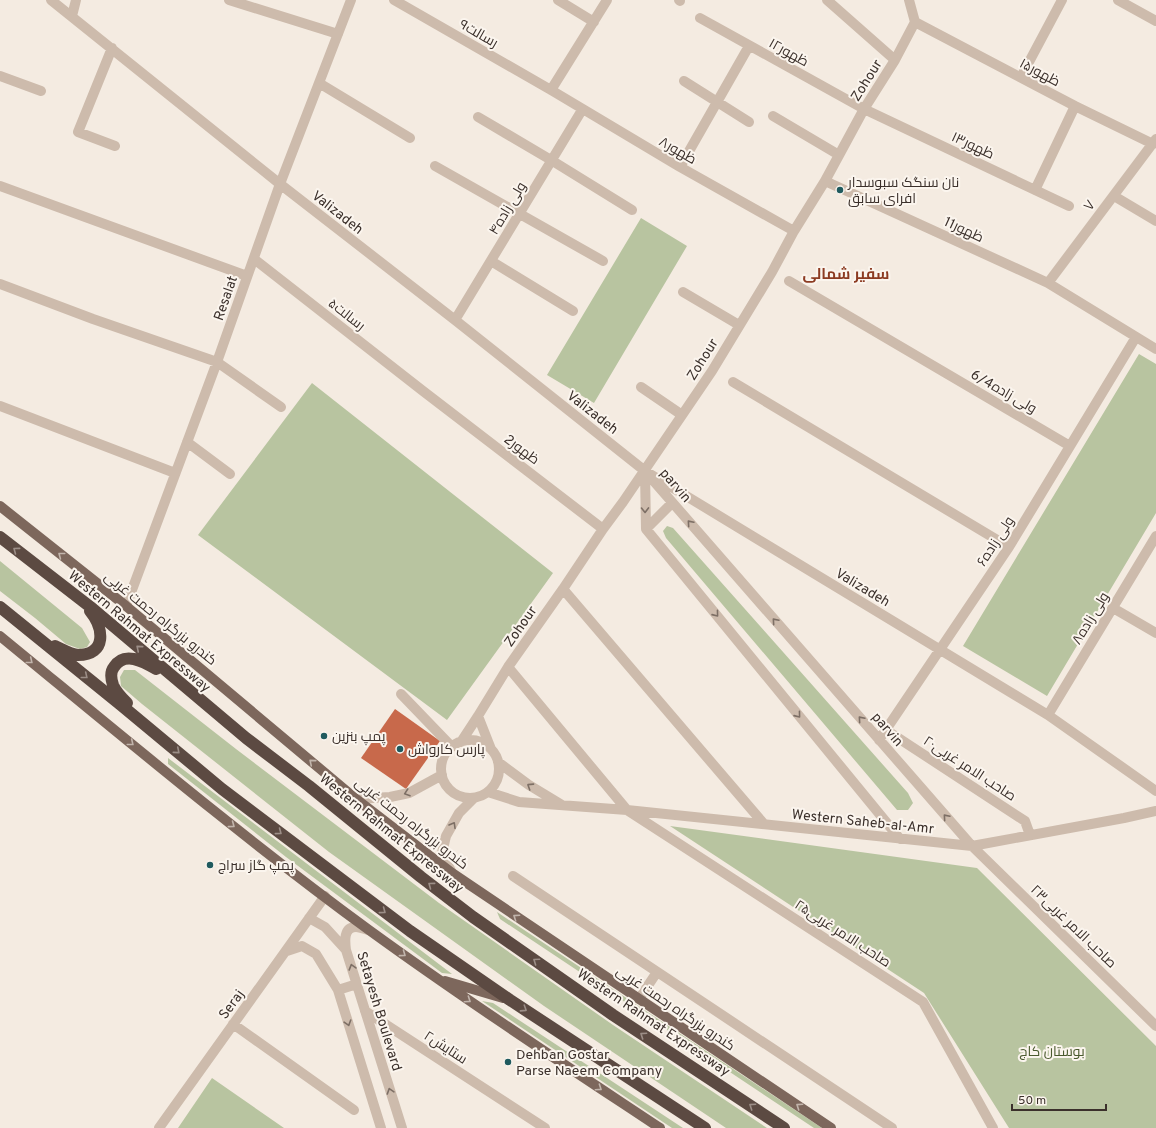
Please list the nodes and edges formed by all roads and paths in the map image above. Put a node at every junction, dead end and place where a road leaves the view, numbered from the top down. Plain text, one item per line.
1 (51, 0) edge
2 (76, 0) edge
3 (229, 0) edge
4 (351, 0) edge
5 (394, 0) edge
6 (558, 0) edge
7 (607, 0) edge
8 (827, 0) edge
9 (908, 0) edge
10 (1062, 0) edge
11 (1118, 0) edge
12 (72, 16) junction
13 (700, 18) dead end
14 (1156, 21) edge
15 (594, 22) junction
16 (915, 22) junction
17 (338, 34) junction
18 (749, 46) junction
19 (112, 48) junction
20 (895, 60) junction
21 (0, 76) edge
22 (1021, 77) junction
23 (684, 81) dead end
24 (319, 83) junction
25 (550, 90) junction
26 (41, 91) dead end
27 (717, 102) junction
28 (1075, 106) junction
29 (864, 109) junction
30 (582, 110) junction
31 (773, 116) dead end
32 (478, 117) dead end
33 (748, 122) dead end
34 (410, 138) dead end
35 (1154, 141) edge
36 (115, 146) dead end
37 (839, 155) junction
38 (551, 160) junction
39 (435, 166) dead end
40 (680, 167) junction
41 (825, 181) junction
42 (280, 184) junction
43 (0, 186) edge
44 (1035, 190) junction
45 (1114, 196) junction
46 (1069, 206) dead end
47 (632, 210) dead end
48 (519, 214) junction
49 (1156, 221) edge
50 (794, 231) junction
51 (254, 259) junction
52 (491, 261) junction
53 (603, 261) dead end
54 (247, 276) junction
55 (789, 281) dead end
56 (1048, 283) junction
57 (0, 284) edge
58 (683, 292) dead end
59 (574, 311) dead end
60 (455, 320) junction
61 (739, 325) junction
62 (1136, 337) junction
63 (1156, 349) edge
64 (217, 362) junction
65 (733, 382) dead end
66 (641, 387) dead end
67 (423, 391) joint
68 (0, 406) edge
69 (281, 407) dead end
70 (682, 415) junction
71 (187, 442) junction
72 (1070, 446) junction
73 (645, 470) junction
74 (175, 473) junction
75 (230, 474) dead end
76 (672, 503) junction
77 (0, 506) edge
78 (603, 529) junction
79 (646, 529) junction
80 (1156, 536) edge
81 (0, 538) edge
82 (1009, 547) junction
83 (563, 589) junction
84 (70, 591) junction
85 (126, 606) junction
86 (0, 607) edge
87 (1112, 608) junction
88 (1156, 633) edge
89 (34, 635) junction
90 (0, 636) edge
91 (940, 650) junction
92 (508, 667) junction
93 (180, 682) junction
94 (401, 694) dead end
95 (1048, 715) junction
96 (478, 716) junction
97 (147, 726) junction
98 (886, 730) junction
99 (879, 740) junction
100 (461, 742) junction
101 (452, 747) junction
102 (491, 749) junction
103 (498, 762) junction
104 (442, 775) junction
105 (1156, 791) edge
106 (488, 792) junction
107 (474, 798) junction
108 (356, 799) junction
109 (564, 806) junction
110 (627, 810) junction
111 (1156, 811) edge
112 (764, 824) junction
113 (1030, 835) junction
114 (900, 839) junction
115 (972, 846) junction
116 (452, 873) junction
117 (513, 876) dead end
118 (325, 896) junction
119 (309, 918) junction
120 (368, 930) junction
121 (346, 950) junction
122 (287, 951) junction
123 (657, 972) junction
124 (436, 978) junction
125 (357, 984) junction
126 (338, 990) junction
127 (510, 1000) junction
128 (639, 1000) junction
129 (365, 1011) junction
130 (233, 1024) junction
131 (1156, 1026) edge
132 (354, 1110) dead end
133 (159, 1128) edge
134 (381, 1128) edge
135 (402, 1128) edge
136 (545, 1128) edge
137 (660, 1128) edge
138 (705, 1128) edge
139 (784, 1128) edge
140 (831, 1128) edge
141 (892, 1128) edge
142 (993, 1128) edge

1 - 12 street, Valizadeh
2 - 12 street
3 - 17 street
4 - 17 street, Resalat
5 - 25 street, رسالت۹
6 - 15 street
7 - 15 street
8 - 20 street
9 - 16 street
10 - 22 street
11 - 14 street
12 - 19 street, Valizadeh
13 - 18 street, ظهور۱۲
15 - 25 street
16 - 20 street, Zohour
16 - 22 street, ظهور۱۵
17 - 24 street, Resalat
18 - 27 street
18 - 29 street, ظهور۱۲
19 - 36 street
19 - 42 street, Valizadeh
20 - 29 street, Zohour
21 - 26 street
22 - 28 street, ظهور۱۵
23 - 27 street
24 - 34 street
24 - 42 street, Resalat
25 - 30 street, ظهور۸
27 - 33 street
27 - 40 street
28 - 35 street, ظهور۱۵
28 - 44 street
29 - 37 street, Zohour
29 - 44 street, ظهور۱۳
30 - 38 street, ولی زاده۴
30 - 40 street, ظهور۸
31 - 37 street
32 - 38 street
35 - 45 street, ۷
37 - 41 street, Zohour
38 - 47 street
38 - 48 street, ولی زاده۴
39 - 48 street
40 - 50 street, ظهور۸
41 - 50 street, Zohour
41 - 56 street, 11ظهور
42 - 51 street, Resalat
42 - 60 street, Valizadeh
43 - 54 street
44 - 46 street, ظهور۱۳
45 - 49 street
45 - 56 street, ۷
48 - 52 street, ولی زاده۴
48 - 53 street
50 - 61 street, Zohour
51 - 54 street, Resalat
51 - 67 street, رسالت۵
52 - 59 street
52 - 60 street, ولی زاده۴
54 - 64 street, Resalat
55 - 72 street, 6/4ولی زاده
56 - 62 street, 11ظهور
57 - 64 street
58 - 61 street
60 - 73 street, Valizadeh
61 - 70 street, Zohour
62 - 63 street, 11ظهور
62 - 72 street, ولی زاده۶
64 - 69 street
64 - 71 street, Resalat
65 - 82 street
66 - 70 street
67 - 78 street, 2ظهور
68 - 74 street
70 - 73 street, Zohour
71 - 74 street, Resalat
71 - 75 street
72 - 82 street, ولی زاده۶
73 - 76 street, parvin
73 - 78 street, Zohour
73 -> 79 street, parvin
73 - 91 street, Valizadeh
74 - 85 street, Resalat
76 - 79 street
99 -> 76 street, parvin
85 -> 77 main road, کندرو بزرگراه رحمت غربی
78 - 83 street, Zohour
79 -> 114 street
80 - 87 street, ولی زاده۸
84 -> 81 highway, Western Rahmat Expressway
82 - 91 street, ولی زاده۶
83 - 92 street, Zohour
83 - 112 street
84 - 89 highway
93 -> 84 highway, Western Rahmat Expressway
108 -> 85 main road, کندرو بزرگراه رحمت غربی
86 - 89 highway
87 - 88 street
87 - 95 street, ولی زاده۸
89 -> 97 highway
90 -> 118 main road
91 - 95 street, Valizadeh
91 - 98 street, ولی زاده۶
92 - 96 street, Zohour
92 - 110 street
93 - 97 highway
139 -> 93 highway, Western Rahmat Expressway
94 - 101 street
95 - 105 street, Valizadeh
96 - 100 street, Zohour
96 - 102 street
97 -> 127 highway
98 - 99 street, ولی زاده۶
98 - 113 street, صاحب الامر غربی۲۰
115 -> 99 street, parvin
100 - 101 street
100 - 102 street
101 - 104 street
102 - 103 street
103 - 106 street
109 -> 103 street
104 - 107 street
104 -> 108 street
106 - 107 street
106 - 109 street, Western Saheb-al-Amr
116 -> 107 street
108 - 116 main road, کندرو بزرگراه رحمت غربی
109 - 110 street, Western Saheb-al-Amr
110 - 112 street, Western Saheb-al-Amr
110 - 142 street, صاحب الامر غربی۲۵
111 - 113 street, Western Saheb-al-Amr
112 - 114 street, Western Saheb-al-Amr
113 - 115 street, Western Saheb-al-Amr
114 - 115 street, Western Saheb-al-Amr
115 - 131 street, صاحب الامر غربی۲۳
128 -> 116 main road, کندرو بزرگراه رحمت غربی
117 - 123 street
118 - 119 street, Seraj
118 - 120 main road
119 - 121 street, Setayesh Boulevard
119 - 122 street, Seraj
120 - 121 street
120 -> 124 main road
125 -> 121 street, Setayesh Boulevard
122 - 126 street
122 - 130 street, Seraj
123 - 128 street
123 - 141 street
124 - 127 main road
124 -> 137 main road
125 - 126 street
125 - 129 street, Setayesh Boulevard
126 -> 134 street
127 -> 138 highway
140 -> 128 main road, کندرو بزرگراه رحمت غربی
135 -> 129 street, Setayesh Boulevard
129 - 136 street, ستایش۲
130 - 132 street
130 - 133 street, Seraj

